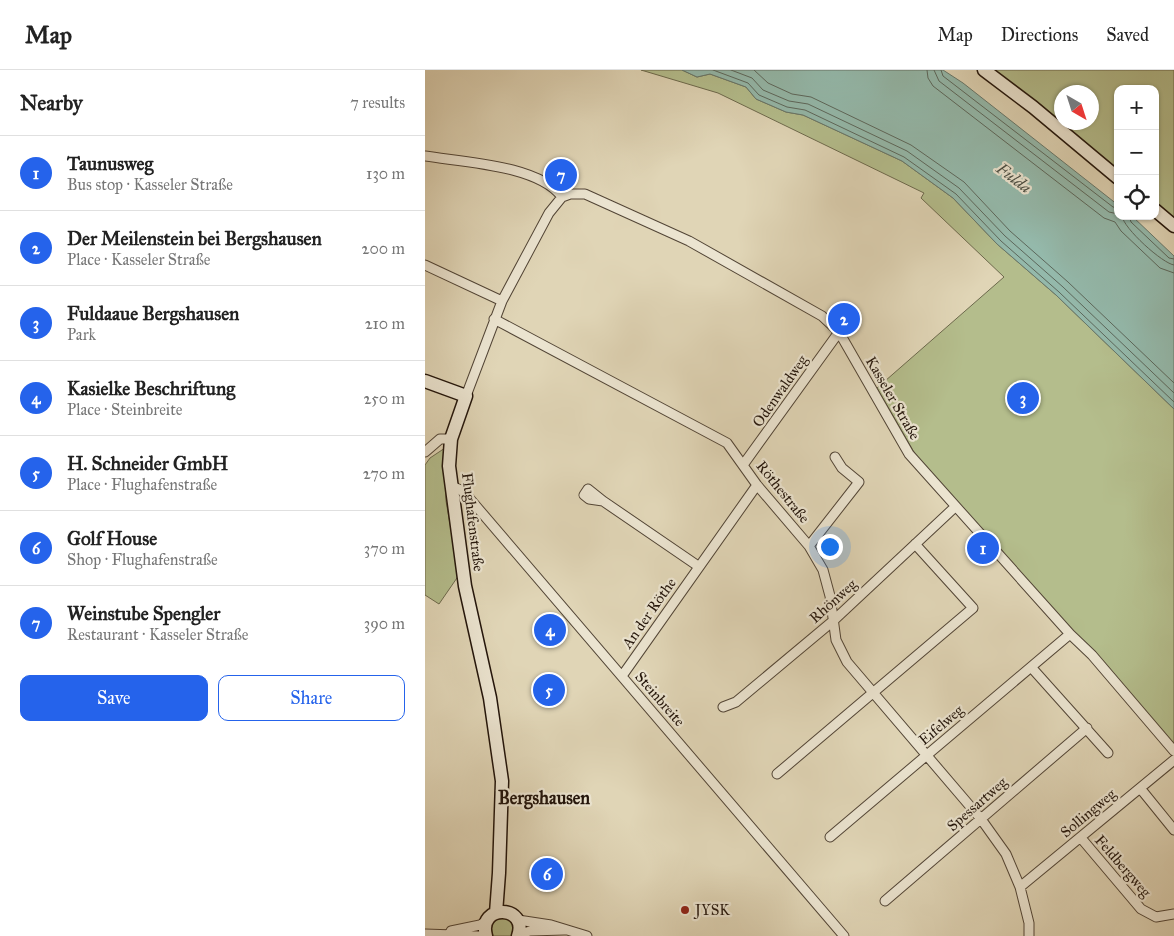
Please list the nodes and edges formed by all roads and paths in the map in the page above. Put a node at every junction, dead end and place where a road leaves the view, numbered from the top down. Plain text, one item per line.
1 (985, 70) edge
2 (425, 156) edge
3 (1114, 175) edge
4 (562, 197) junction
5 (1159, 213) edge
6 (1174, 226) edge
7 (425, 265) edge
8 (503, 301) junction
9 (495, 319) junction
10 (839, 332) junction
11 (425, 381) edge
12 (466, 396) junction
13 (451, 439) junction
14 (425, 452) edge
15 (835, 457) dead end
16 (743, 466) junction
17 (757, 485) junction
18 (451, 486) junction
19 (603, 501) dead end
20 (955, 507) junction
21 (915, 544) junction
22 (809, 546) junction
23 (698, 566) junction
24 (833, 621) junction
25 (1070, 634) junction
26 (1031, 667) junction
27 (622, 676) junction
28 (874, 693) junction
29 (723, 707) dead end
30 (1087, 728) junction
31 (1174, 751) edge
32 (1108, 753) dead end
33 (927, 756) junction
34 (1174, 760) edge
35 (777, 774) dead end
36 (1140, 788) junction
37 (981, 819) junction
38 (1174, 830) edge
39 (830, 838) dead end
40 (1081, 838) junction
41 (1020, 887) junction
42 (885, 901) dead end
43 (1174, 914) edge
44 (502, 917) junction
45 (564, 930) junction
46 (443, 932) junction
47 (425, 934) edge
48 (519, 935) edge
49 (485, 936) edge
50 (587, 936) edge
51 (843, 936) edge
52 (1029, 936) edge

1 - 3 street
2 - 4 street
4 - 8 street, Flughafenstraße
4 - 10 street, Kasseler Straße
5 - 6 street
7 - 8 street
8 - 9 street, Flughafenstraße
9 - 12 street, Flughafenstraße
9 - 16 street, Röthestraße
10 - 16 street, Odenwaldweg
10 - 20 street, Kasseler Straße
11 - 12 street
12 - 13 street, Flughafenstraße
13 - 14 street
13 - 18 street, Flughafenstraße
15 - 22 street
16 - 17 street, Röthestraße
17 - 22 street, Röthestraße
17 - 23 street, An der Röthe
18 - 27 street, Steinbreite
18 - 44 street, Flughafenstraße
19 - 23 street
20 - 21 street, Rhönweg
20 - 25 street, Kasseler Straße
21 - 24 street, Rhönweg
21 - 28 street
22 - 24 street, Röthestraße
23 - 27 street, An der Röthe
24 - 28 street, Röthestraße
24 - 29 street, Rhönweg
25 - 26 street, Eifelweg
25 - 31 street, Kasseler Straße
26 - 30 street
26 - 33 street, Eifelweg
27 - 51 street, Steinbreite
28 - 33 street, Röthestraße
28 - 35 street
30 - 32 street
30 - 37 street, Spessartweg
33 - 37 street, Röthestraße
33 - 39 street, Eifelweg
34 - 36 street, Sollingweg
36 - 38 street
36 - 40 street, Sollingweg
37 - 41 street, Röthestraße
37 - 42 street, Spessartweg
40 - 41 street, Sollingweg
40 - 43 street, Feldbergweg
41 - 52 street, Röthestraße
44 - 45 street
44 - 46 street
44 - 48 street
44 - 49 street
45 - 48 street
45 - 50 street
46 - 47 street
46 - 49 street

